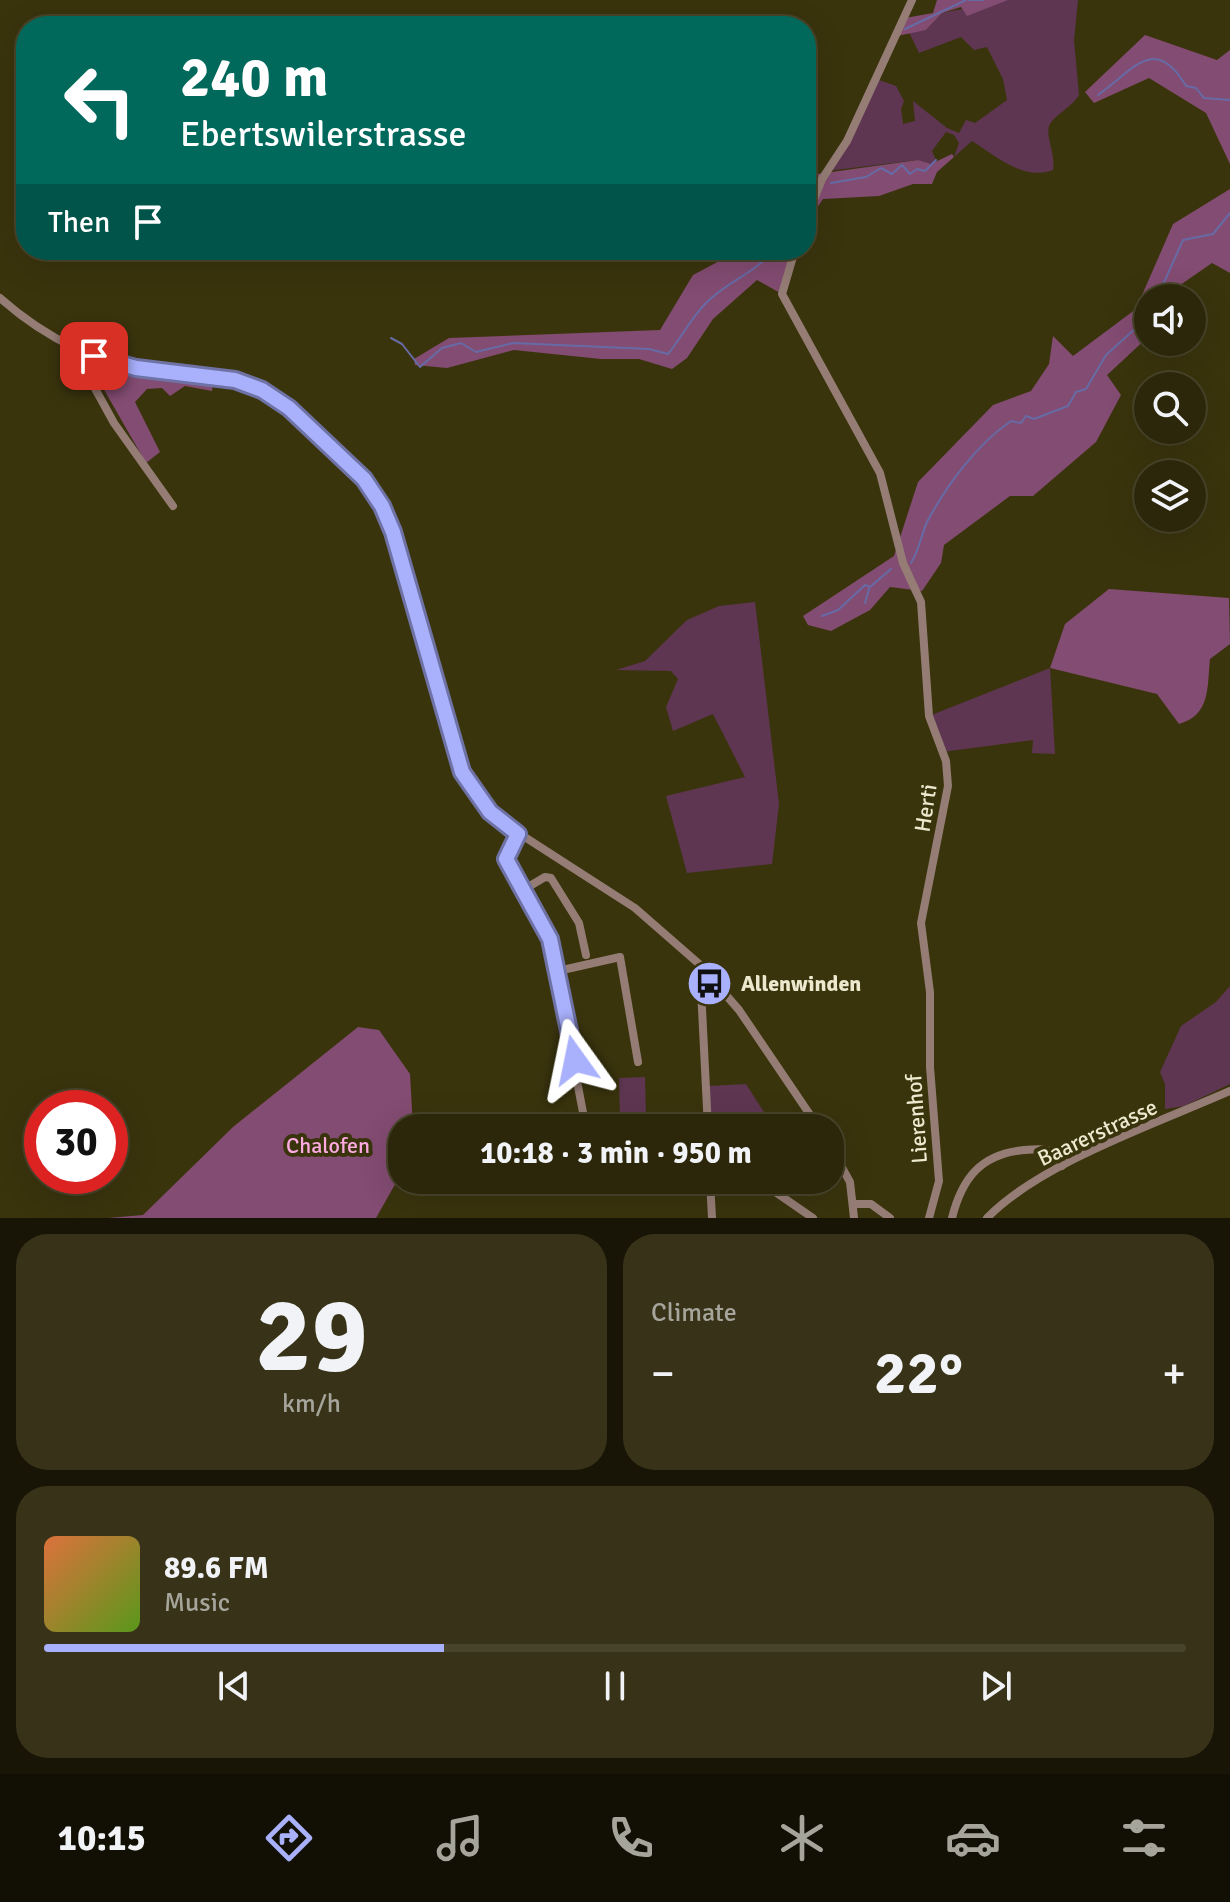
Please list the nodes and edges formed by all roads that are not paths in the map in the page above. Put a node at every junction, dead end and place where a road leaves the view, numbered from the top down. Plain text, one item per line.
1 (912, 0) edge
2 (816, 194) edge
3 (792, 260) edge
4 (0, 298) edge
5 (84, 352) junction
6 (173, 506) dead end
7 (518, 834) junction
8 (523, 890) junction
9 (586, 955) dead end
10 (558, 971) junction
11 (708, 973) junction
12 (930, 1017) joint
13 (638, 1062) dead end
14 (1230, 1091) edge
15 (583, 1114) edge
16 (707, 1114) edge
17 (810, 1114) edge
18 (1062, 1166) junction
19 (844, 1169) edge
20 (711, 1194) edge
21 (778, 1194) edge
22 (855, 1204) junction
23 (712, 1218) edge
24 (813, 1218) edge
25 (854, 1218) edge
26 (890, 1218) edge
27 (929, 1218) edge
28 (952, 1218) edge
29 (987, 1218) edge

1 - 2 street
3 - 12 street, Herti
4 - 5 street
5 - 6 street
5 - 7 street
7 - 8 street
7 - 11 street
8 - 9 street
8 - 10 street
10 - 13 street
10 - 15 street
11 - 16 street
11 - 17 street
12 - 27 street, Lierenhof
14 - 18 street, Baarerstrasse
18 - 28 street
18 - 29 street, Baarerstrasse
19 - 22 street
20 - 23 street
21 - 24 street
22 - 25 street
22 - 26 street

